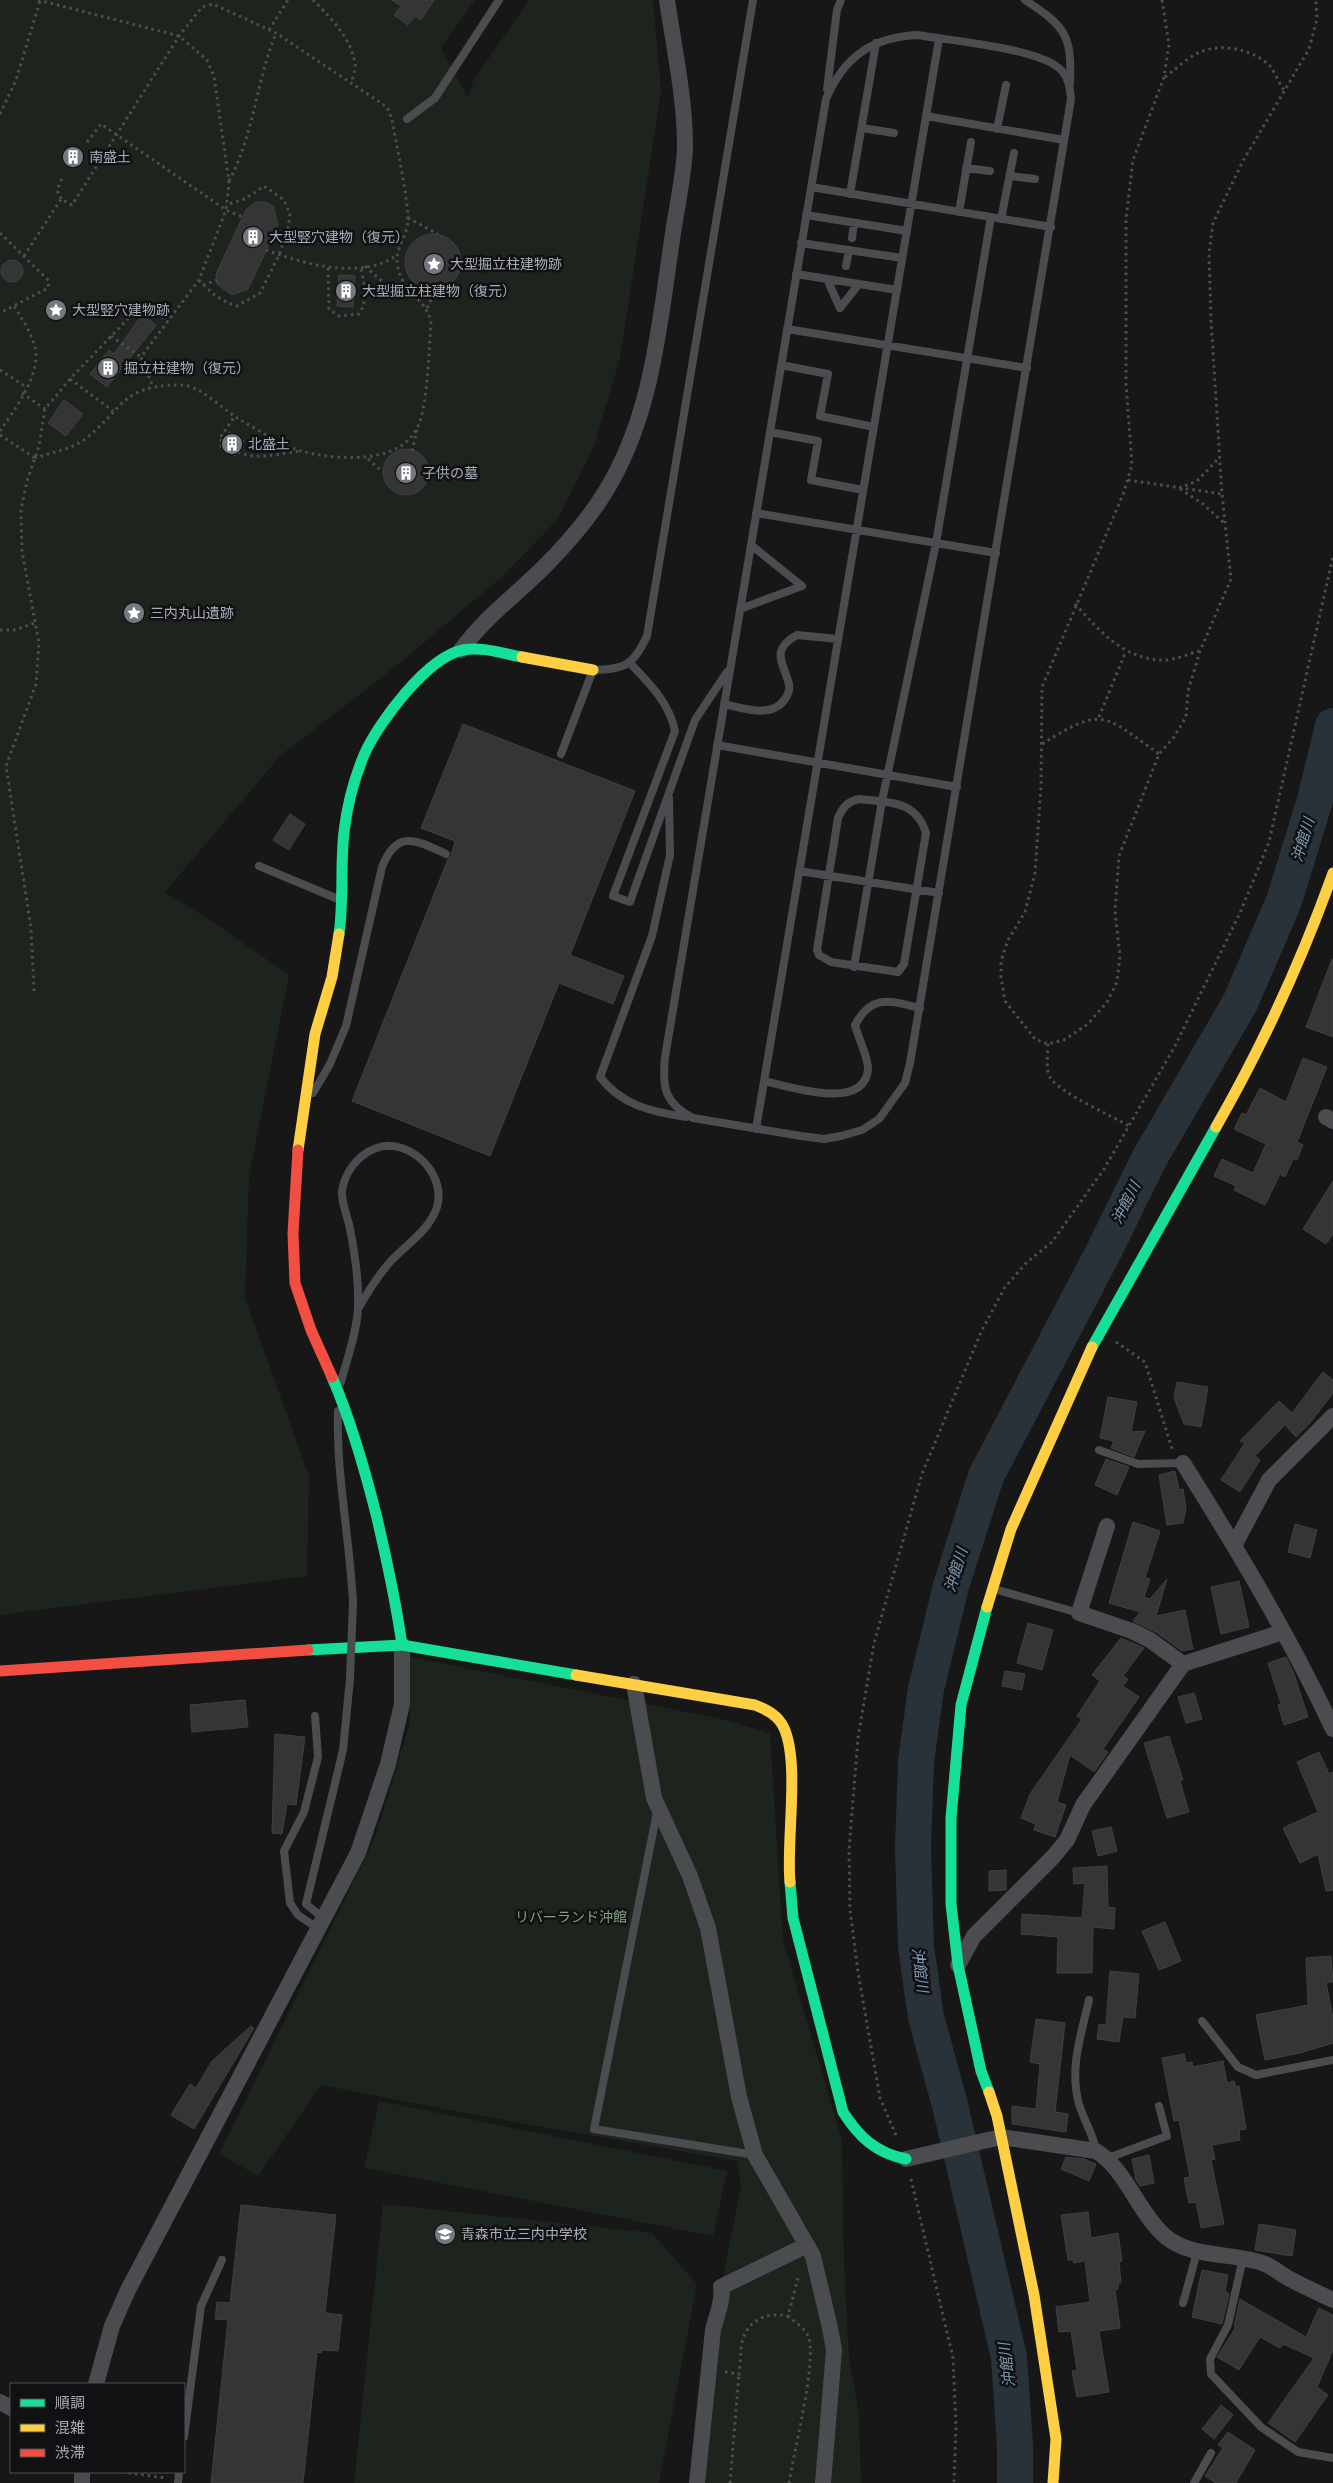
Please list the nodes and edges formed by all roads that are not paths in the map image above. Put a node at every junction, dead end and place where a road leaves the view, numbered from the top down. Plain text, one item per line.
1 (499, 0) edge
2 (667, 0) edge
3 (752, 0) edge
4 (841, 0) edge
5 (1025, 0) edge
6 (939, 39) junction
7 (876, 43) junction
8 (1006, 85) dead end
9 (1070, 86) junction
10 (826, 99) junction
11 (926, 116) junction
12 (407, 119) dead end
13 (862, 128) junction
14 (997, 129) junction
15 (894, 133) dead end
16 (1064, 140) junction
17 (970, 142) dead end
18 (1014, 153) dead end
19 (966, 168) junction
20 (990, 171) dead end
21 (1010, 176) junction
22 (1035, 179) dead end
23 (811, 187) junction
24 (850, 194) junction
25 (911, 204) junction
26 (959, 212) junction
27 (806, 216) junction
28 (991, 217) junction
29 (1001, 219) junction
30 (854, 223) junction
31 (1051, 227) junction
32 (907, 231) junction
33 (852, 238) dead end
34 (802, 242) junction
35 (849, 250) junction
36 (902, 258) junction
37 (846, 266) dead end
38 (796, 274) junction
39 (828, 279) junction
40 (859, 284) junction
41 (897, 290) junction
42 (787, 329) junction
43 (888, 345) junction
44 (967, 358) junction
45 (781, 365) junction
46 (1027, 368) junction
47 (874, 427) junction
48 (770, 432) junction
49 (863, 490) junction
50 (756, 513) junction
51 (856, 529) junction
52 (936, 543) junction
53 (751, 545) junction
54 (996, 553) junction
55 (740, 609) junction
56 (838, 639) junction
57 (460, 650) junction
58 (629, 662) junction
59 (730, 669) junction
60 (593, 670) junction
61 (724, 704) junction
62 (717, 745) junction
63 (561, 754) dead end
64 (817, 762) junction
65 (888, 774) junction
66 (957, 787) junction
67 (669, 794) junction
68 (882, 801) junction
69 (446, 854) dead end
70 (259, 866) dead end
71 (799, 871) junction
72 (1333, 873) edge
73 (829, 875) junction
74 (869, 882) junction
75 (916, 890) junction
76 (939, 893) junction
77 (341, 900) junction
78 (854, 967) junction
79 (920, 1008) junction
80 (764, 1081) junction
81 (304, 1106) junction
82 (693, 1118) junction
83 (756, 1129) junction
84 (358, 1309) junction
85 (338, 1392) junction
86 (1333, 1416) edge
87 (1099, 1450) dead end
88 (1183, 1463) joint
89 (1107, 1526) dead end
90 (1235, 1544) junction
91 (992, 1588) junction
92 (1079, 1613) junction
93 (1283, 1632) junction
94 (402, 1645) junction
95 (1183, 1664) junction
96 (0, 1672) edge
97 (634, 1684) junction
98 (315, 1716) dead end
99 (1333, 1729) edge
100 (658, 1808) junction
101 (320, 1923) junction
102 (958, 1965) junction
103 (1089, 2000) dead end
104 (1202, 2020) dead end
105 (1333, 2060) edge
106 (1159, 2106) dead end
107 (994, 2138) junction
108 (755, 2155) junction
109 (1102, 2155) junction
110 (906, 2159) joint
111 (807, 2245) junction
112 (1197, 2252) junction
113 (1243, 2258) junction
114 (222, 2260) dead end
115 (1333, 2300) edge
116 (1183, 2303) dead end
117 (96, 2383) edge
118 (185, 2429) edge
119 (1210, 2453) dead end
120 (1333, 2458) edge
121 (697, 2483) edge
122 (822, 2483) edge
123 (1053, 2483) edge
124 (1194, 2483) edge

1 - 12 lane
2 - 57 street
3 - 58 lane
4 - 10 lane
5 - 9 lane
6 - 7 lane
6 - 9 lane
6 - 11 lane
7 - 10 lane
7 - 13 lane
8 - 14 lane
9 - 16 lane
10 - 23 lane
11 - 14 lane
11 - 25 lane
13 - 15 lane
13 - 24 lane
14 - 16 lane
16 - 31 lane
17 - 19 lane
18 - 21 lane
19 - 20 lane
19 - 26 lane
21 - 22 lane
21 - 29 lane
23 - 24 lane
23 - 27 lane
24 - 25 lane
25 - 26 lane
25 - 32 lane
26 - 28 lane
27 - 30 lane
27 - 34 lane
28 - 29 lane
28 - 44 lane
29 - 31 lane
30 - 32 lane
30 - 33 lane
31 - 46 lane
32 - 36 lane
34 - 35 lane
34 - 38 lane
35 - 36 lane
35 - 37 lane
36 - 41 lane
38 - 39 lane
38 - 42 lane
39 - 40 lane
39 - 40 lane
40 - 41 lane
41 - 43 lane
42 - 43 lane
42 - 45 lane
43 - 44 lane
43 - 47 lane
44 - 46 lane
44 - 52 lane
45 - 47 lane
45 - 48 lane
46 - 54 lane
47 - 49 lane
48 - 49 lane
48 - 50 lane
49 - 51 lane
50 - 51 lane
50 - 53 lane
51 - 52 lane
51 - 56 lane
52 - 54 lane
52 - 65 lane
53 - 55 lane
53 - 55 lane
54 - 66 lane
55 - 59 lane
56 - 61 lane
56 - 64 lane
57 - 60 street
57 - 77 street
58 - 60 lane
58 - 67 lane
59 - 61 lane
59 - 67 lane
60 - 63 lane
61 - 62 lane
62 - 64 lane
62 - 82 lane
64 - 65 lane
64 - 71 lane
65 - 66 lane
65 - 68 lane
66 - 76 lane
67 - 82 lane
68 - 73 lane
68 - 74 lane
68 - 75 lane
69 - 81 lane
70 - 77 lane
71 - 73 lane
71 - 80 lane
72 - 91 street
73 - 74 lane
73 - 78 lane
74 - 75 lane
74 - 78 lane
75 - 76 lane
75 - 78 lane
76 - 79 lane
77 - 81 street
79 - 80 lane
79 - 83 lane
80 - 83 lane
81 - 85 street
82 - 83 lane
84 - 84 lane
84 - 85 lane
85 - 94 street
85 - 101 lane, bridge
86 - 90 street
87 - 88 lane
88 - 90 street
89 - 92 street
90 - 93 street
91 - 92 lane
91 - 102 street
92 - 95 street
93 - 95 street
93 - 99 street
94 - 96 street
94 - 97 street
94 - 101 street
95 - 102 street
97 - 100 street
97 - 110 street
98 - 101 lane
100 - 108 street
100 - 108 lane
101 - 117 street
102 - 107 street
103 - 109 lane
104 - 105 lane
106 - 109 lane
107 - 109 street
107 - 110 street
107 - 123 street
108 - 111 street
109 - 112 street
111 - 121 street
111 - 122 street
112 - 113 street
112 - 116 lane
113 - 115 street
113 - 120 lane
114 - 118 lane
119 - 124 lane

